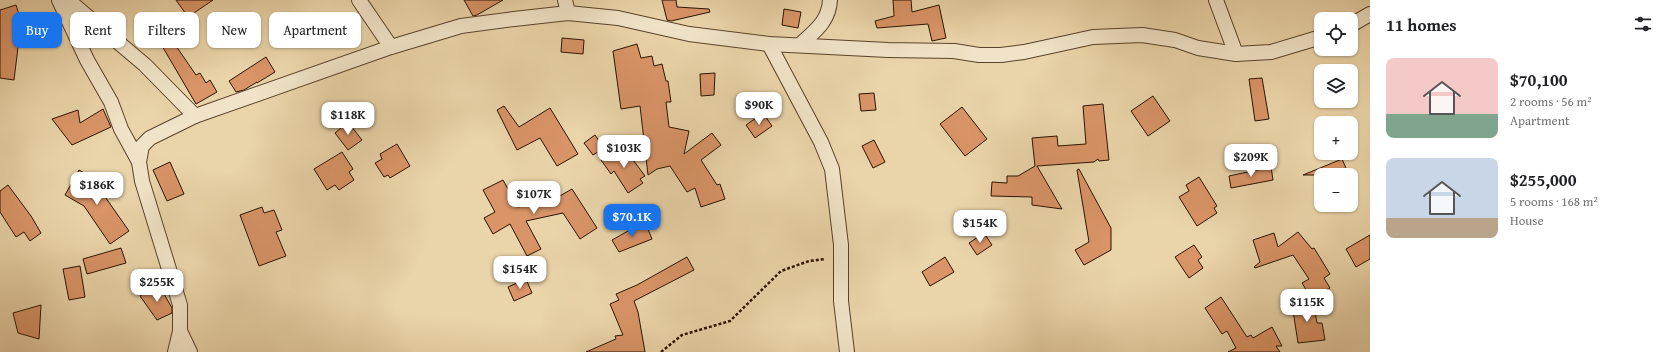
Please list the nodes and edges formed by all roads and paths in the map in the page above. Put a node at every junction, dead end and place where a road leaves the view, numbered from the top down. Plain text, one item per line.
1 (59, 0) edge
2 (68, 0) edge
3 (359, 0) edge
4 (830, 0) edge
5 (1216, 0) edge
6 (566, 6) edge
7 (1370, 14) edge
8 (1358, 21) edge
9 (1314, 39) edge
10 (769, 44) junction
11 (801, 44) junction
12 (391, 47) junction
13 (1236, 54) junction
14 (195, 116) junction
15 (139, 162) junction
16 (842, 258) junction
17 (180, 331) junction
18 (175, 352) edge
19 (190, 352) edge
20 (661, 352) edge
21 (847, 352) edge

1 - 15 street
2 - 14 street
3 - 12 street
4 - 11 street
5 - 13 street
6 - 10 street
6 - 12 street
7 - 8 street
9 - 13 street
10 - 11 street
10 - 16 street
11 - 13 street
12 - 14 street
14 - 15 street
15 - 17 street
16 - 20 path
16 - 21 street
17 - 18 street
17 - 19 street

